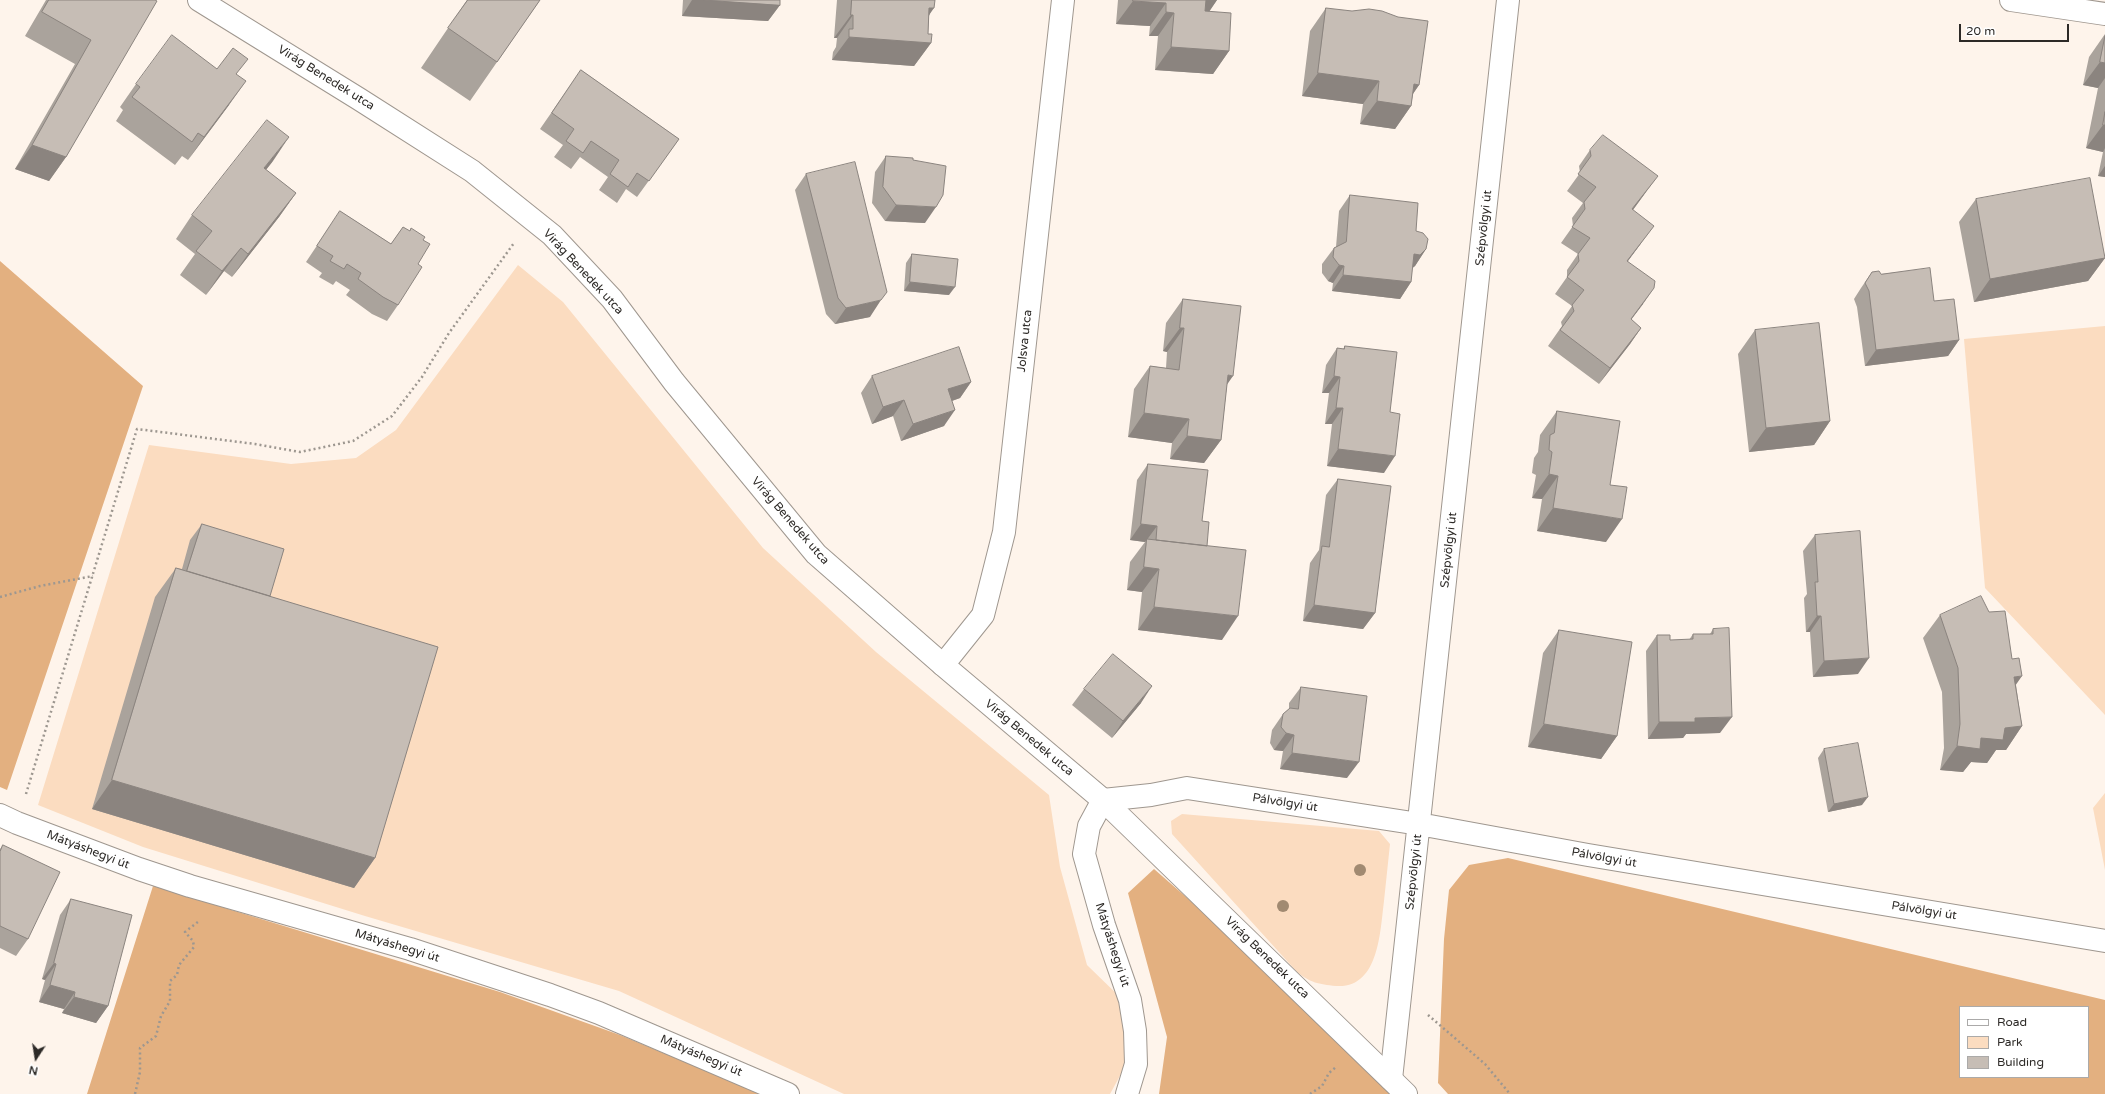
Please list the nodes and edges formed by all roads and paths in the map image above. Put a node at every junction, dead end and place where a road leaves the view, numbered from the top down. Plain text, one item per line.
1 (199, 0) edge
2 (1064, 0) edge
3 (1508, 0) edge
4 (2011, 0) edge
5 (2105, 14) edge
6 (532, 218) junction
7 (93, 576) junction
8 (0, 597) edge
9 (943, 666) junction
10 (1103, 800) junction
11 (9, 819) edge
12 (1419, 824) junction
13 (230, 898) junction
14 (2105, 941) edge
15 (1401, 991) junction
16 (1358, 1047) junction
17 (1391, 1079) junction
18 (135, 1094) edge
19 (788, 1094) edge
20 (1127, 1094) edge
21 (1310, 1094) edge
22 (1406, 1094) edge
23 (1510, 1094) edge

1 - 6 street, Virág Benedek utca
2 - 9 street, Jolsva utca
3 - 12 street, Szépvölgyi út
4 - 5 street
6 - 7 path
6 - 9 street, Virág Benedek utca
7 - 8 path
7 - 11 path
9 - 10 street, Virág Benedek utca
10 - 12 street, Pálvölgyi út
10 - 16 street, Virág Benedek utca
10 - 20 street, Mátyáshegyi út
11 - 13 street, Mátyáshegyi út
12 - 14 street, Pálvölgyi út
12 - 15 street, Szépvölgyi út
13 - 18 path
13 - 19 street, Mátyáshegyi út
15 - 17 street, Szépvölgyi út
15 - 23 path
16 - 17 street, Virág Benedek utca
16 - 21 path
17 - 22 street

